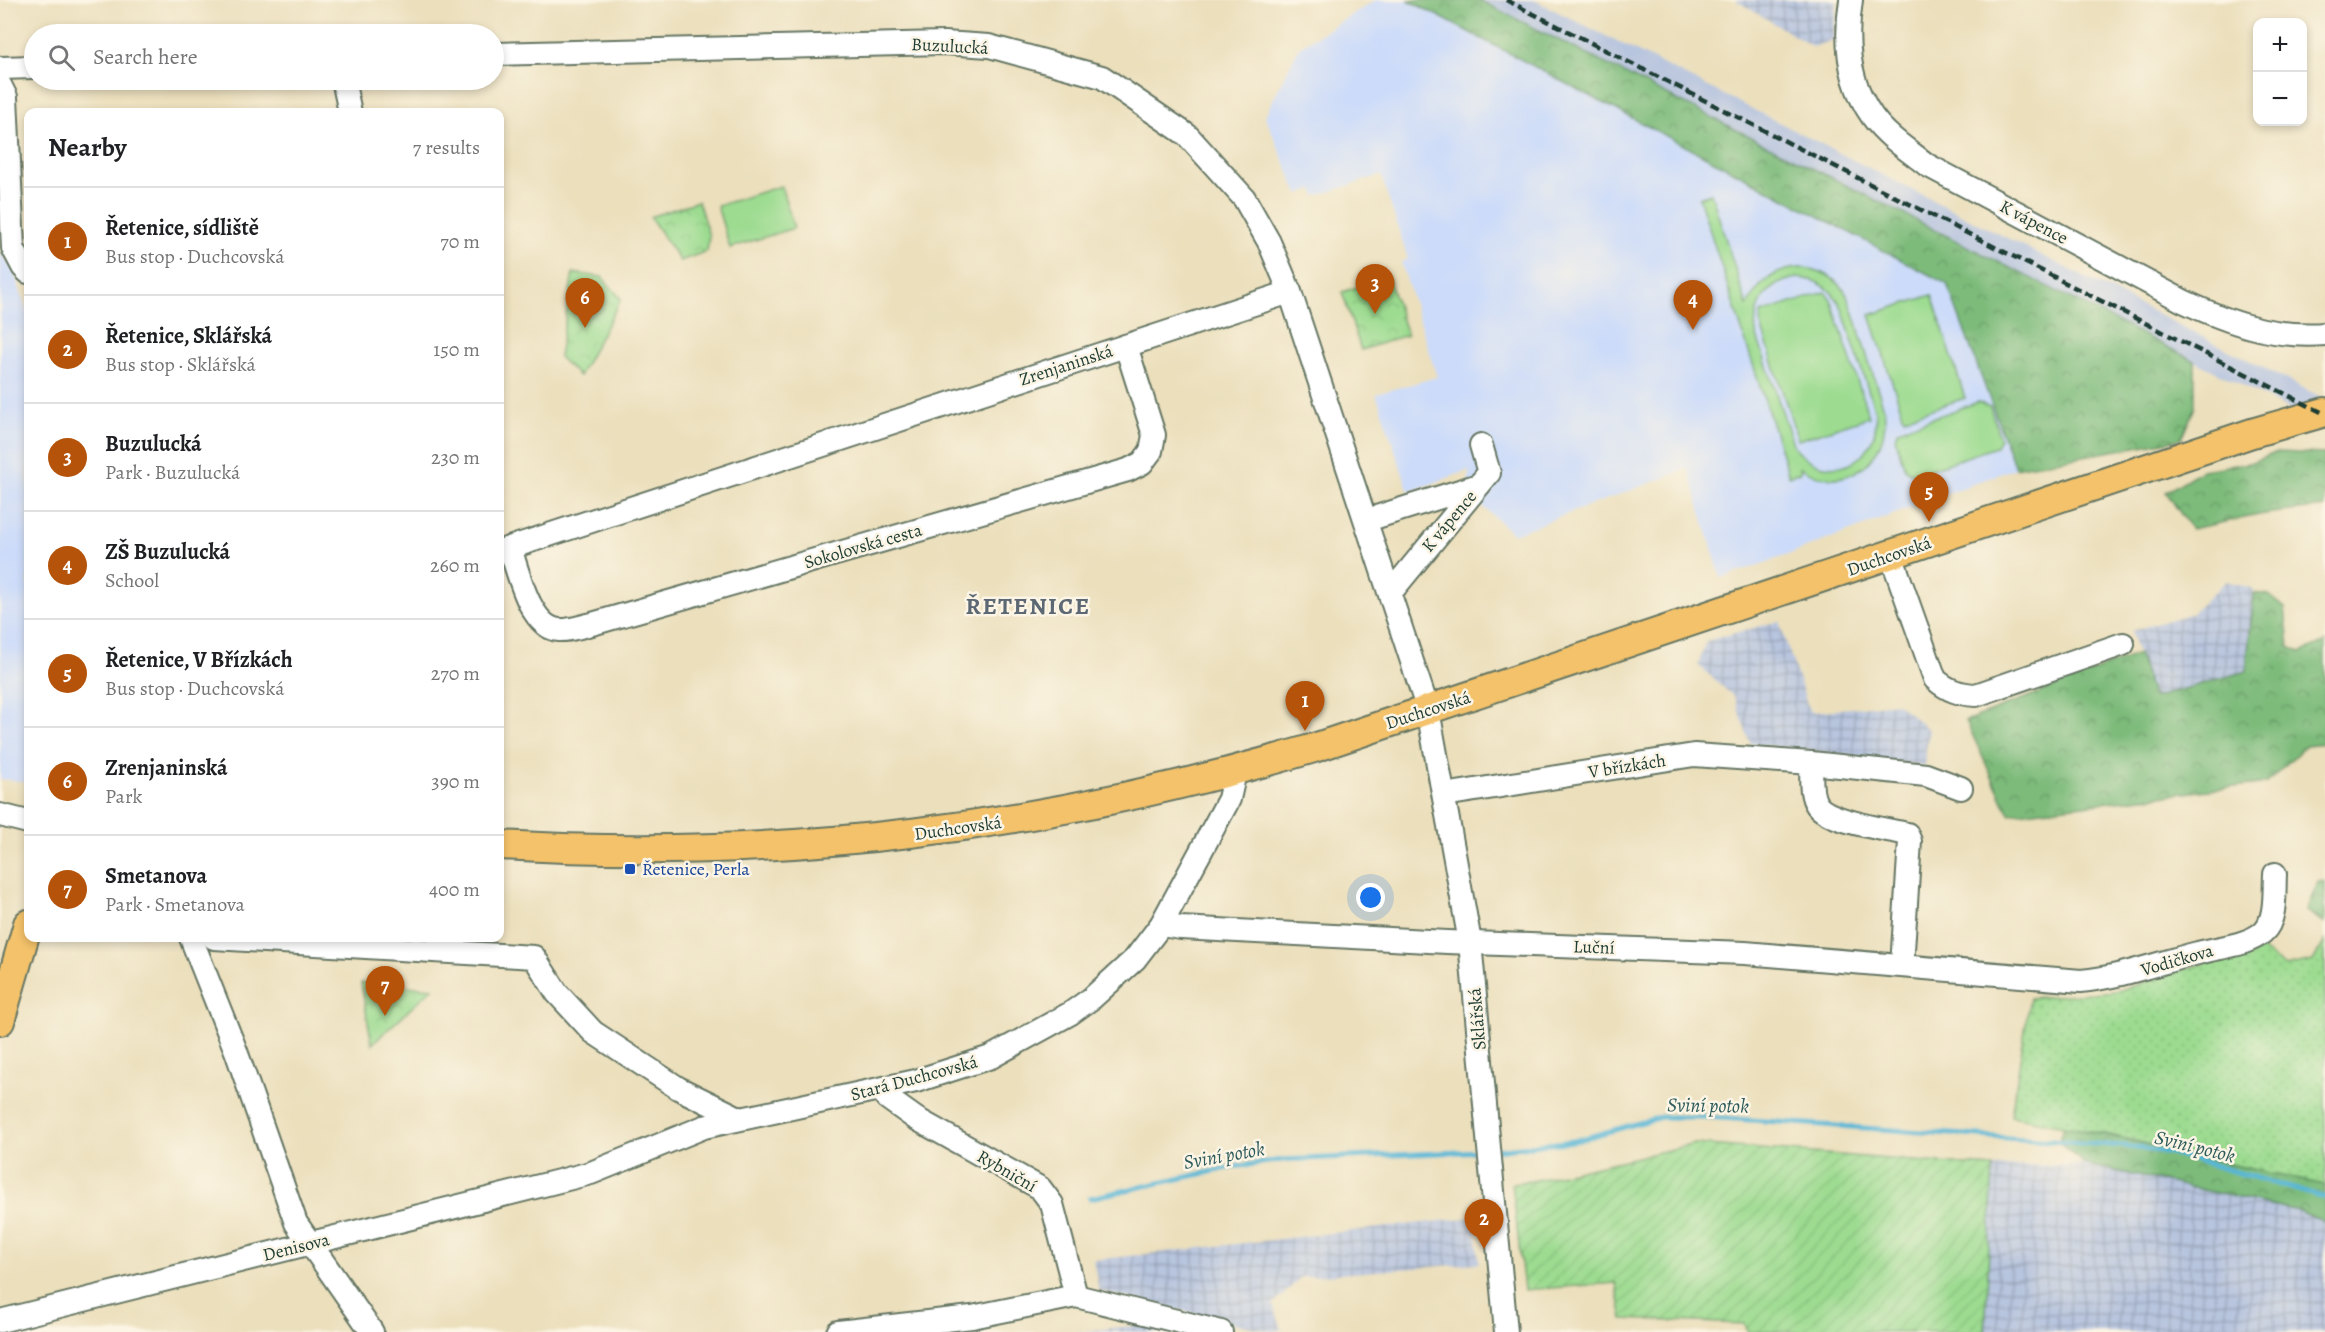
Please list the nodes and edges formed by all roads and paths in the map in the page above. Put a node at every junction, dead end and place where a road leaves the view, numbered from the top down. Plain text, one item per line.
1 (1851, 0) edge
2 (504, 54) edge
3 (24, 67) edge
4 (0, 68) edge
5 (0, 85) edge
6 (345, 90) edge
7 (349, 108) edge
8 (24, 268) edge
9 (1290, 292) junction
10 (2325, 334) edge
11 (1125, 346) junction
12 (2325, 412) edge
13 (1481, 445) dead end
14 (1479, 485) junction
15 (1367, 520) junction
16 (505, 550) edge
17 (1891, 555) junction
18 (1391, 592) junction
19 (2123, 644) dead end
20 (1428, 710) junction
21 (1811, 763) junction
22 (1235, 772) junction
23 (1961, 788) dead end
24 (1444, 795) junction
25 (0, 815) edge
26 (24, 821) edge
27 (504, 845) edge
28 (2275, 874) dead end
29 (1161, 925) junction
30 (24, 938) edge
31 (193, 942) edge
32 (281, 942) edge
33 (1470, 942) junction
34 (1902, 966) junction
35 (2028, 976) joint
36 (0, 1022) edge
37 (881, 1089) junction
38 (739, 1118) junction
39 (591, 1173) joint
40 (310, 1244) junction
41 (1076, 1296) junction
42 (0, 1321) edge
43 (372, 1332) edge
44 (838, 1332) edge
45 (1221, 1332) edge
46 (1506, 1332) edge

1 - 10 street, K vápence
2 - 9 street, Buzulucká
3 - 4 street
5 - 8 street
6 - 7 street
9 - 11 street, Zrenjaninská
9 - 15 street, Buzulucká
11 - 16 street, Zrenjaninská
11 - 16 street, Sokolovská cesta
12 - 17 main road, Duchcovská
13 - 14 street, K vápence
14 - 15 street
14 - 18 street, K vápence
15 - 18 street, Buzulucká
17 - 19 street
17 - 20 main road, Duchcovská
18 - 20 street, Buzulucká
20 - 22 main road, Duchcovská
20 - 24 street, Sklářská
21 - 23 street, V břízkách
21 - 24 street, V břízkách
21 - 34 street
22 - 27 main road, Duchcovská
22 - 29 street, Stará Duchcovská
24 - 33 street, Sklářská
25 - 26 street
28 - 35 street, Vodičkova
29 - 33 street, Luční
29 - 37 street, Stará Duchcovská
30 - 36 main road
31 - 40 street
32 - 38 street
33 - 34 street, Luční
33 - 46 street, Sklářská
34 - 35 street, Luční
37 - 38 street, Stará Duchcovská
37 - 41 street, Rybniční
38 - 39 street, Stará Duchcovská
39 - 40 street, Denisova
40 - 42 street, Denisova
40 - 43 street
41 - 44 street
41 - 45 street

